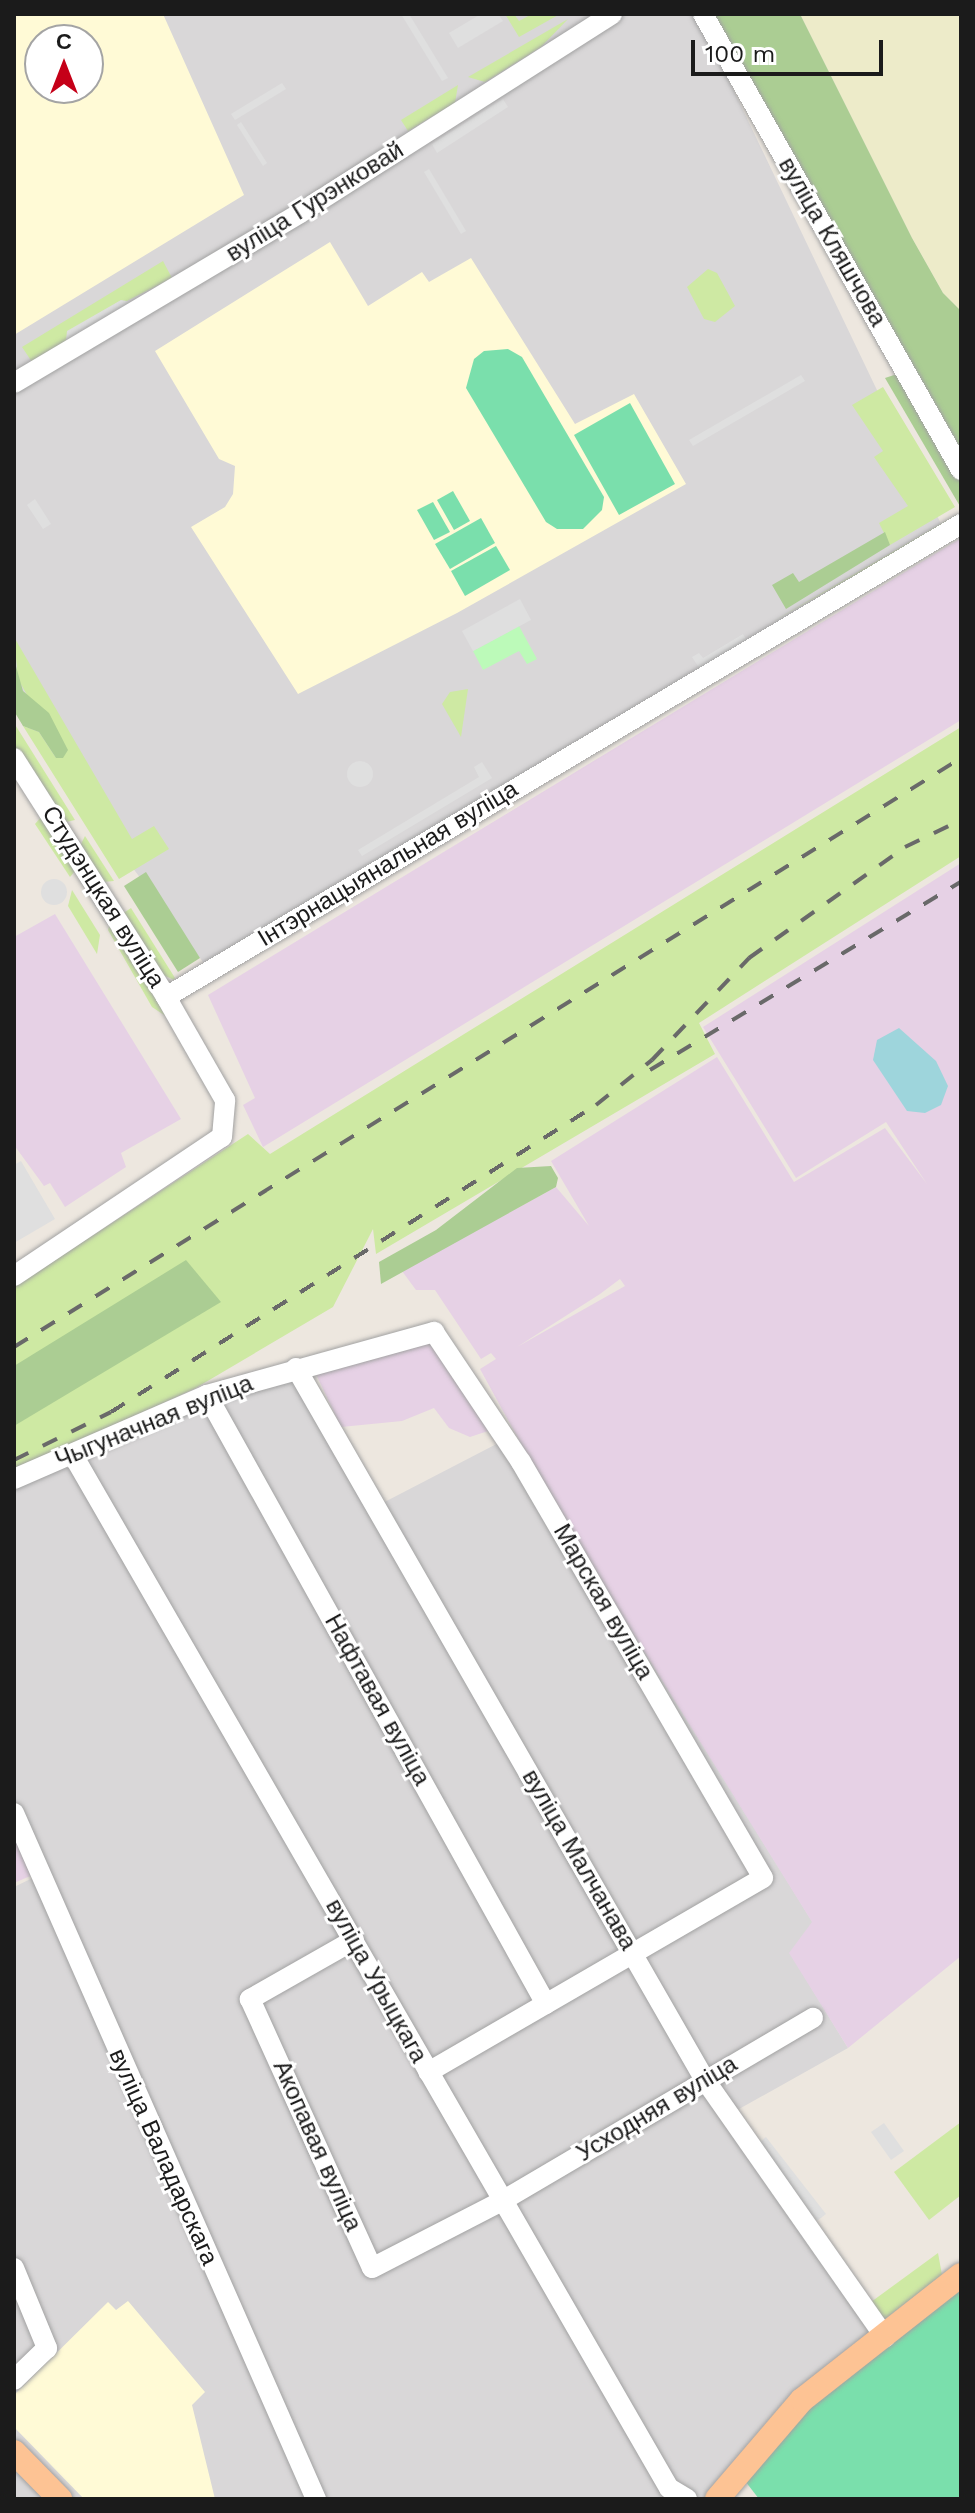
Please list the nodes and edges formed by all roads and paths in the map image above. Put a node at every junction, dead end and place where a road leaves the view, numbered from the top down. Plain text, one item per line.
1 (612, 14) edge
2 (703, 14) edge
3 (14, 383) edge
4 (961, 470) edge
5 (961, 524) edge
6 (14, 758) edge
7 (166, 997) junction
8 (14, 1276) edge
9 (434, 1332) joint
10 (296, 1368) junction
11 (207, 1395) junction
12 (73, 1455) junction
13 (14, 1479) edge
14 (14, 1813) edge
15 (354, 1940) junction
16 (634, 1953) junction
17 (546, 2004) junction
18 (813, 2018) dead end
19 (428, 2072) junction
20 (705, 2080) junction
21 (502, 2201) junction
22 (14, 2268) edge
23 (961, 2275) edge
24 (885, 2337) junction
25 (14, 2380) edge
26 (14, 2452) edge
27 (60, 2499) edge
28 (316, 2499) edge
29 (687, 2499) edge
30 (717, 2499) edge

1 - 3 street, вуліца Гурэнковай
2 - 4 street, вуліца Кляшчова
5 - 7 street, Інтэрнацыянальная вуліца
6 - 7 street, Студэнцкая вуліца
7 - 8 street
9 - 10 street, Чыгуначная вуліца
9 - 16 street, Марская вуліца
10 - 11 street, Чыгуначная вуліца
10 - 16 street, вуліца Малчанава
11 - 12 street, Чыгуначная вуліца
11 - 17 street, Нафтавая вуліца
12 - 13 street, Чыгуначная вуліца
12 - 15 street, вуліца Урыцкага
14 - 28 street, вуліца Валадарскага
15 - 19 street, вуліца Урыцкага
15 - 21 street, Акопавая вуліца
16 - 17 street
16 - 20 street, вуліца Малчанава
17 - 19 street
18 - 20 street, Усходняя вуліца
19 - 21 street, вуліца Урыцкага
20 - 21 street, Усходняя вуліца
20 - 24 street, вуліца Малчанава
21 - 29 street, вуліца Урыцкага
22 - 25 street
23 - 24 main road
24 - 30 main road
26 - 27 main road

